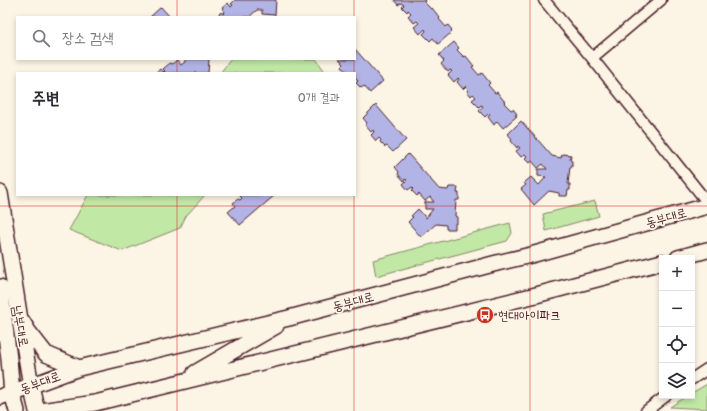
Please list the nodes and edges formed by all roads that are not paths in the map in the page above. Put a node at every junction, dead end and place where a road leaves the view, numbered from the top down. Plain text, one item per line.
1 (544, 0) edge
2 (660, 0) edge
3 (592, 58) junction
4 (0, 193) edge
5 (707, 202) edge
6 (707, 206) edge
7 (707, 250) edge
8 (689, 255) edge
9 (659, 263) edge
10 (0, 287) edge
11 (19, 316) junction
12 (289, 318) junction
13 (79, 368) junction
14 (707, 369) edge
15 (695, 376) edge
16 (180, 382) junction
17 (31, 386) junction
18 (6, 395) edge
19 (662, 399) edge
20 (89, 407) edge
21 (17, 411) edge
22 (37, 411) edge
23 (41, 411) edge
24 (646, 411) edge

1 - 3 street
2 - 3 street
3 - 5 street
4 - 11 main road, 남부대로
6 - 12 main road, 동부대로
7 - 8 main road
9 - 16 main road
10 - 18 main road, 남부대로
11 - 13 main road
11 - 17 main road, 남부대로
12 - 13 main road, 동부대로
12 - 16 main road
13 - 17 main road, 동부대로
14 - 15 street
16 - 20 main road
17 - 18 main road, 동부대로
17 - 22 main road, 남부대로
18 - 21 main road, 남부대로
19 - 24 street
20 - 23 main road

